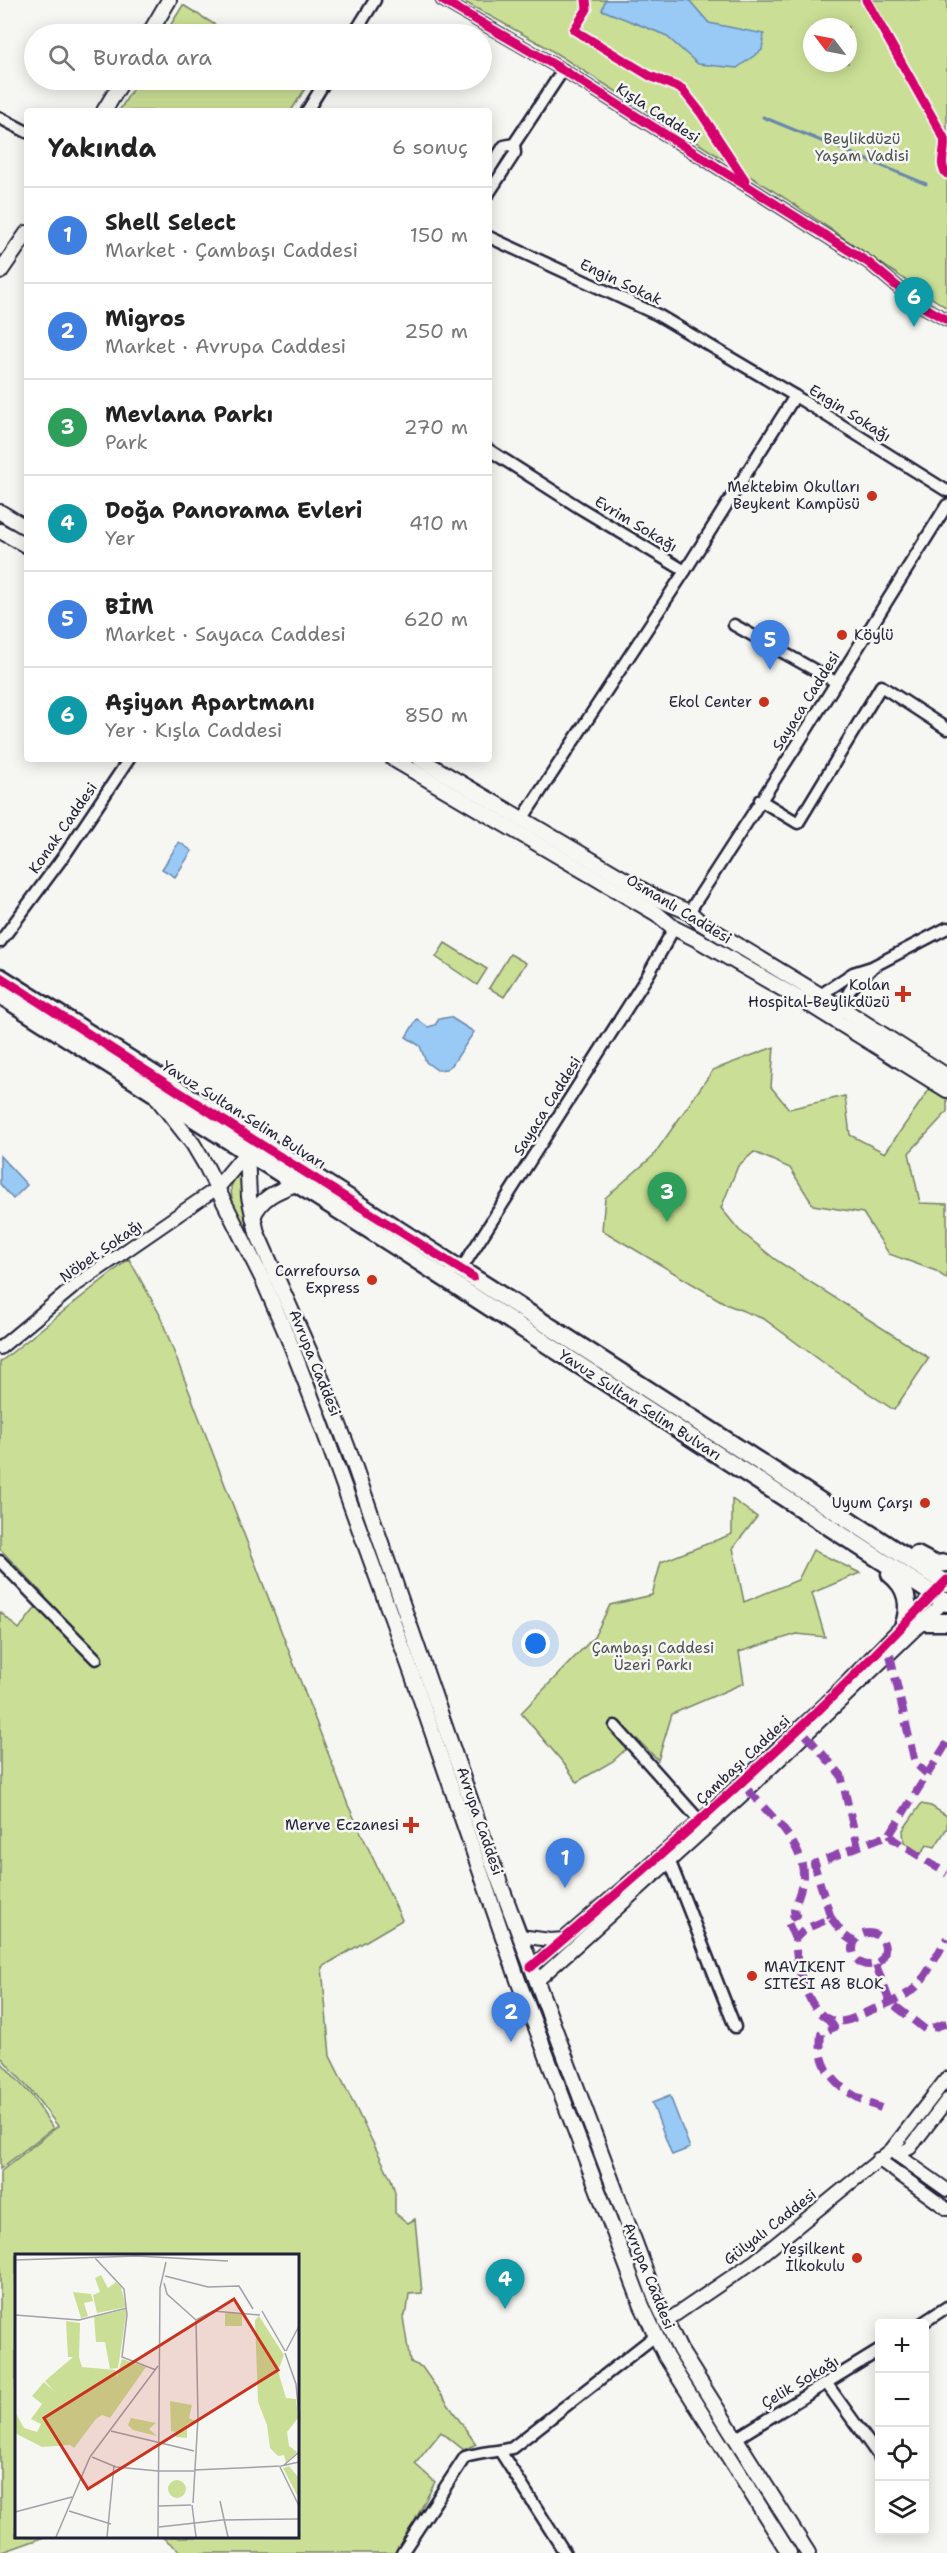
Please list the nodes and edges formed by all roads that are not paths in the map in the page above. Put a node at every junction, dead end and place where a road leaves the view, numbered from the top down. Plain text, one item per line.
1 (170, 0) edge
2 (375, 0) edge
3 (442, 0) edge
4 (155, 24) edge
5 (360, 24) edge
6 (483, 24) edge
7 (492, 29) edge
8 (563, 70) junction
9 (117, 90) edge
10 (320, 90) edge
11 (106, 108) edge
12 (309, 108) edge
13 (0, 118) edge
14 (24, 130) edge
15 (514, 144) junction
16 (492, 165) edge
17 (492, 189) edge
18 (24, 237) edge
19 (492, 238) edge
20 (0, 272) edge
21 (946, 319) edge
22 (737, 361) joint
23 (795, 396) junction
24 (492, 452) edge
25 (947, 491) edge
26 (947, 505) edge
27 (0, 512) edge
28 (24, 526) edge
29 (0, 531) edge
30 (24, 544) edge
31 (685, 571) junction
32 (734, 625) dead end
33 (836, 682) junction
34 (947, 729) edge
35 (127, 762) edge
36 (398, 762) edge
37 (425, 762) edge
38 (760, 800) junction
39 (523, 819) junction
40 (687, 912) junction
41 (675, 928) junction
42 (947, 928) edge
43 (0, 942) edge
44 (872, 968) junction
45 (0, 977) edge
46 (0, 995) edge
47 (815, 1000) junction
48 (837, 1013) junction
49 (947, 1076) edge
50 (947, 1090) edge
51 (153, 1094) junction
52 (251, 1146) junction
53 (296, 1184) junction
54 (217, 1188) junction
55 (253, 1217) junction
56 (467, 1273) junction
57 (457, 1288) junction
58 (2, 1343) edge
59 (884, 1553) junction
60 (0, 1561) edge
61 (947, 1563) edge
62 (944, 1592) edge
63 (924, 1622) junction
64 (947, 1622) edge
65 (903, 1627) junction
66 (96, 1659) dead end
67 (615, 1726) dead end
68 (700, 1821) junction
69 (670, 1862) junction
70 (520, 1936) junction
71 (564, 1939) junction
72 (531, 1967) junction
73 (537, 1981) junction
74 (519, 1983) junction
75 (735, 2027) dead end
76 (947, 2078) edge
77 (947, 2100) edge
78 (891, 2150) junction
79 (878, 2159) junction
80 (947, 2190) edge
81 (947, 2209) edge
82 (947, 2307) edge
83 (929, 2319) edge
84 (665, 2322) junction
85 (655, 2336) junction
86 (875, 2353) edge
87 (827, 2384) junction
88 (735, 2439) junction
89 (500, 2451) junction
90 (875, 2452) edge
91 (406, 2551) edge
92 (565, 2553) edge
93 (789, 2553) edge
94 (808, 2553) edge

1 - 4 main road
2 - 5 street
3 - 6 street, Kışla Caddesi
7 - 8 street, Kışla Caddesi
8 - 15 street
8 - 21 street, Kışla Caddesi
9 - 11 main road
10 - 12 street
13 - 14 street
15 - 16 street
15 - 17 street
18 - 20 main road
19 - 22 street, Engin Sokak
22 - 23 street, Engin Sokağı
23 - 25 street, Engin Sokağı
23 - 31 street, Evrim Sokağı
24 - 31 street, Evrim Sokağı
26 - 33 street, Sayaca Caddesi
27 - 28 main road
29 - 30 main road
31 - 39 street
32 - 33 street
33 - 38 street, Sayaca Caddesi
34 - 38 street
35 - 43 street, Konak Caddesi
36 - 41 main road, Osmanlı Caddesi
37 - 39 main road, Osmanlı Caddesi
38 - 40 street, Sayaca Caddesi
39 - 40 main road, Osmanlı Caddesi
40 - 41 main road
40 - 41 main road
40 - 47 main road, Osmanlı Caddesi
41 - 47 main road, Osmanlı Caddesi
41 - 56 street, Sayaca Caddesi
42 - 44 street
44 - 47 street
44 - 48 street
45 - 52 main road, Yavuz Sultan Selim Bulvarı
46 - 51 main road, Yavuz Sultan Selim Bulvarı
47 - 48 main road, Osmanlı Caddesi
48 - 49 main road, Osmanlı Caddesi
48 - 50 main road, Osmanlı Caddesi
51 - 52 main road, Yavuz Sultan Selim Bulvarı
51 - 54 main road, Avrupa Caddesi
52 - 53 main road, Yavuz Sultan Selim Bulvarı
52 - 54 main road
52 - 55 main road, Avrupa Caddesi
52 - 56 main road, Yavuz Sultan Selim Bulvarı
53 - 55 main road
53 - 57 main road, Yavuz Sultan Selim Bulvarı
54 - 58 street, Nöbet Sokağı
54 - 74 main road, Avrupa Caddesi
55 - 70 main road, Avrupa Caddesi
56 - 57 main road
56 - 59 main road, Yavuz Sultan Selim Bulvarı
57 - 59 main road, Yavuz Sultan Selim Bulvarı
59 - 61 main road
59 - 62 main road, Yavuz Sultan Selim Bulvarı
59 - 65 main road
60 - 66 street
62 - 63 street, Çambaşı Caddesi
62 - 65 street, Çambaşı Caddesi
63 - 64 main road
63 - 69 street, Çambaşı Caddesi
65 - 68 street, Çambaşı Caddesi
67 - 68 street
68 - 71 street, Çambaşı Caddesi
69 - 73 street, Çambaşı Caddesi
69 - 75 street
70 - 71 street
70 - 72 main road, Avrupa Caddesi
71 - 72 street, Çambaşı Caddesi
72 - 73 main road, Avrupa Caddesi
72 - 74 main road
73 - 74 main road
73 - 84 main road, Avrupa Caddesi
74 - 85 main road, Avrupa Caddesi
76 - 78 street, Gülyalı Caddesi
77 - 78 street, Gülyalı Caddesi
78 - 79 street, Gülyalı Caddesi
78 - 80 street
79 - 81 street
79 - 84 street, Gülyalı Caddesi
82 - 83 street
84 - 88 main road, Avrupa Caddesi
85 - 89 street
85 - 93 main road, Avrupa Caddesi
86 - 87 street, Çelik Sokağı
87 - 88 street, Çelik Sokağı
87 - 90 street
88 - 94 main road, Avrupa Caddesi
89 - 91 street
89 - 92 street

